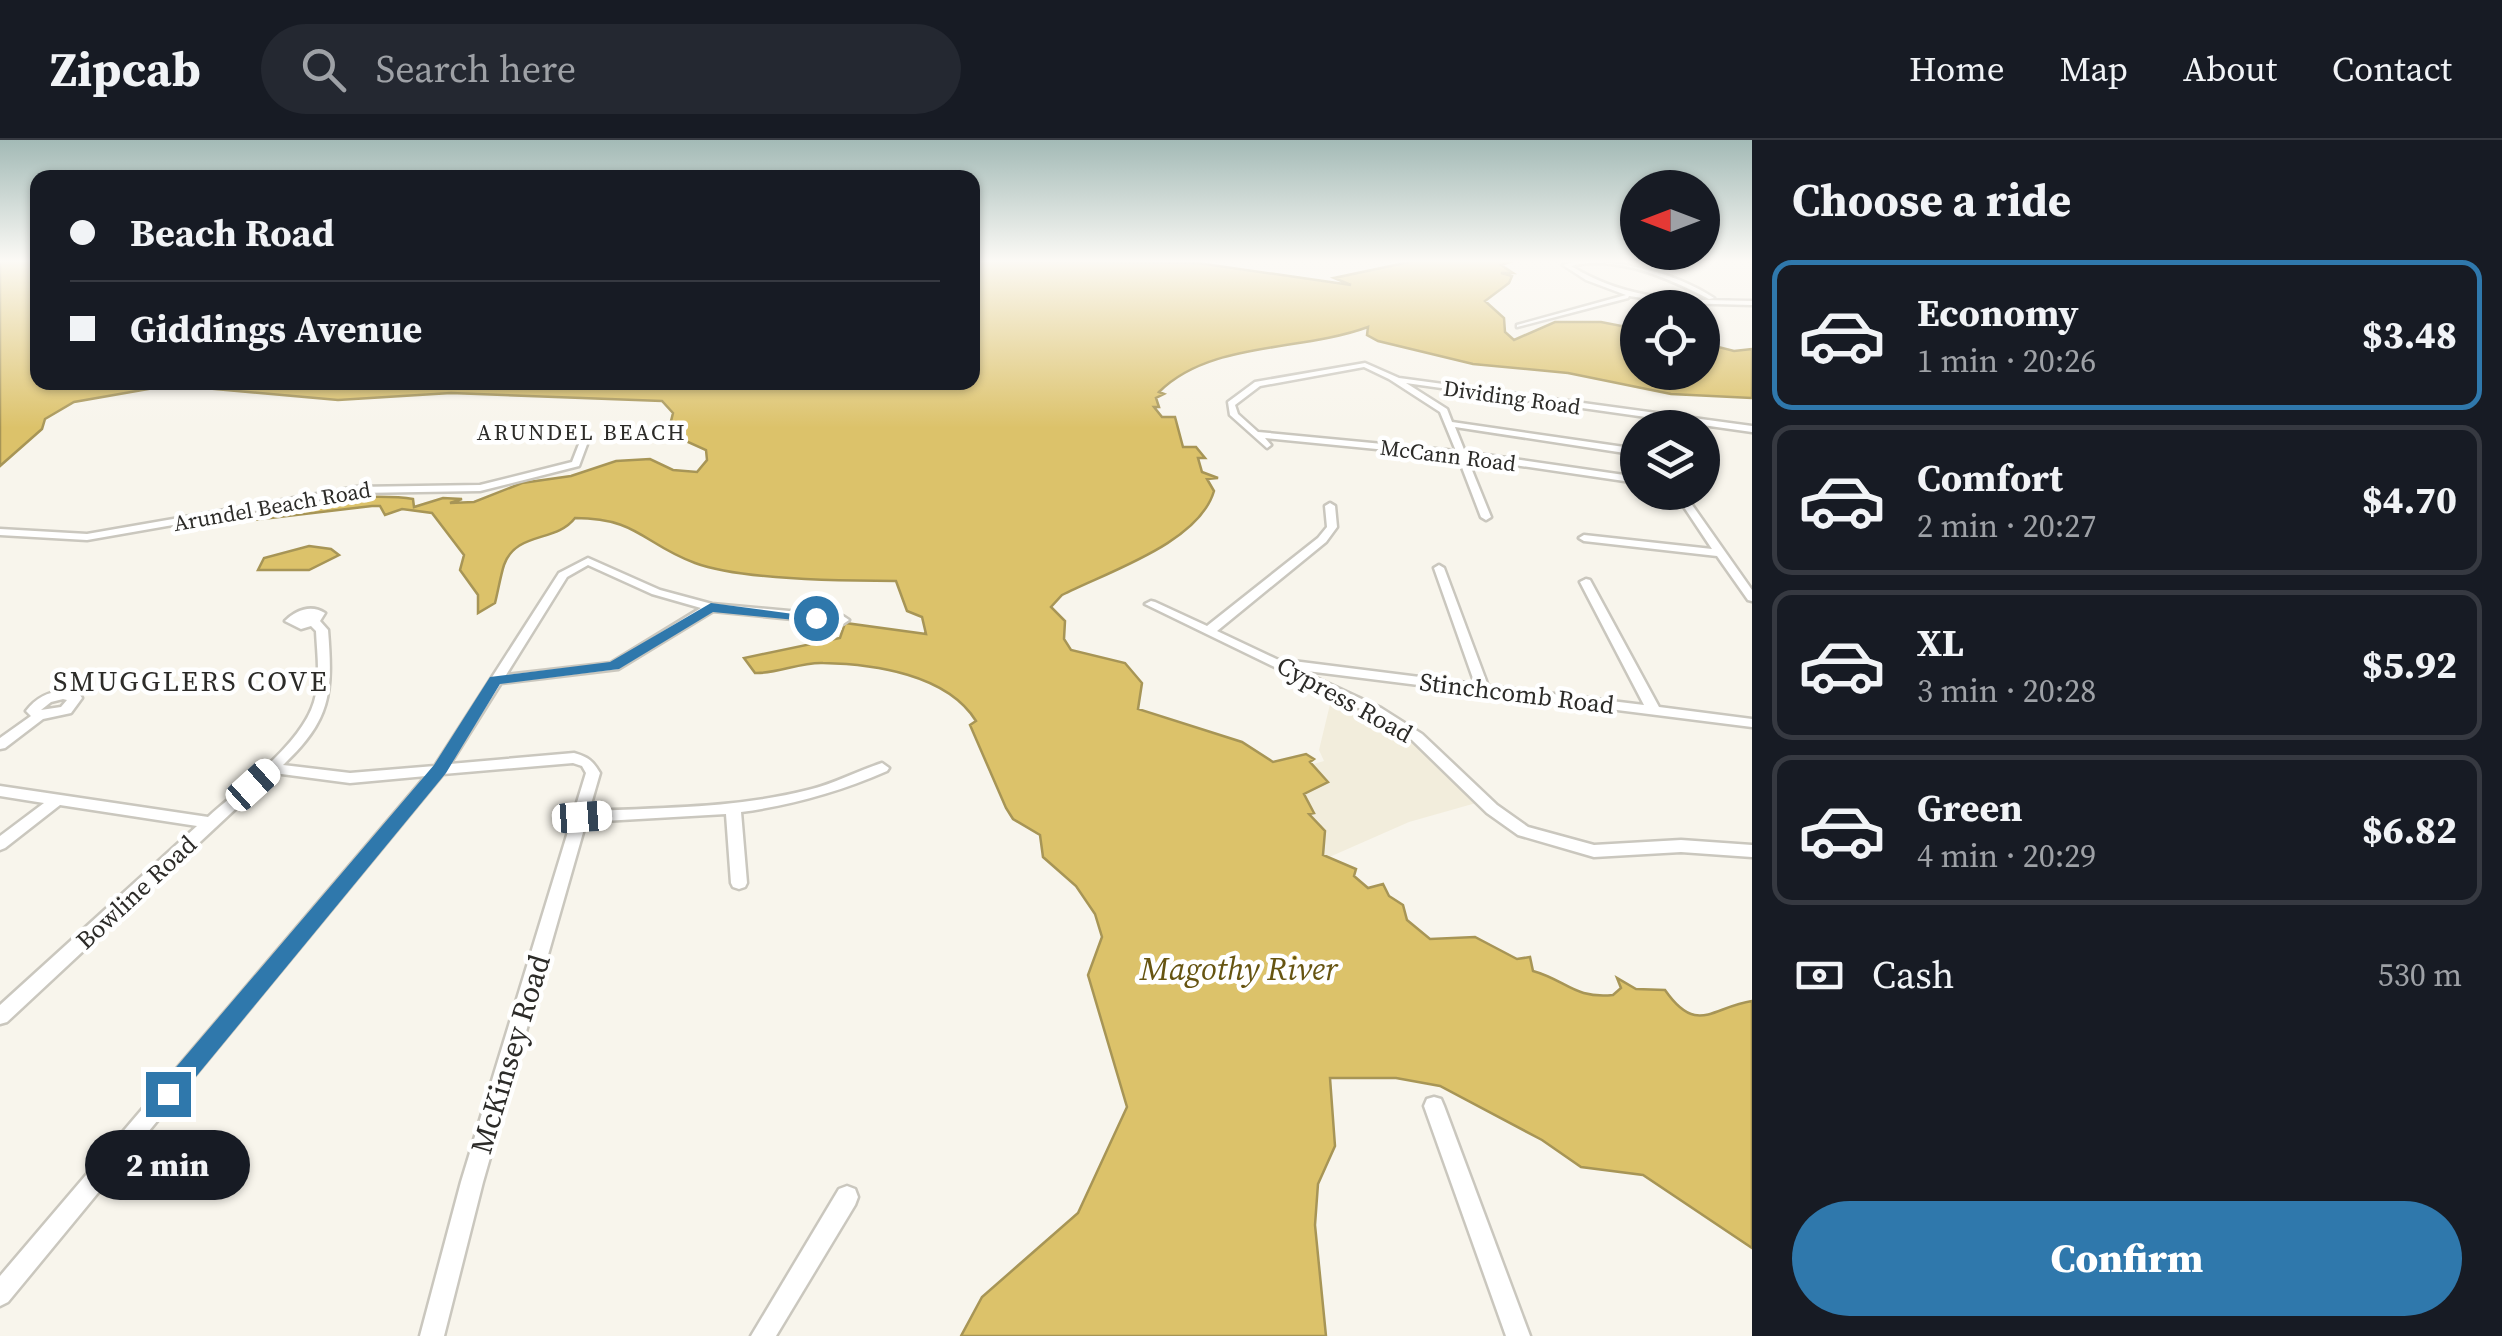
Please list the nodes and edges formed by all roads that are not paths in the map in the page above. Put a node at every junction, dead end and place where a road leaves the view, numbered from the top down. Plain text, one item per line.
1 (1551, 317) edge
2 (1519, 326) dead end
3 (1392, 378) junction
4 (1452, 424) junction
5 (1752, 429) edge
6 (1258, 436) junction
7 (585, 439) dead end
8 (1267, 445) dead end
9 (1620, 449) edge
10 (1464, 455) junction
11 (1620, 477) edge
12 (1330, 506) dead end
13 (1691, 510) edge
14 (1486, 517) dead end
15 (0, 532) edge
16 (1584, 538) dead end
17 (1721, 553) junction
18 (1439, 568) dead end
19 (1586, 582) dead end
20 (1752, 598) edge
21 (1151, 604) dead end
22 (711, 607) junction
23 (843, 620) dead end
24 (314, 622) dead end
25 (1210, 630) junction
26 (1282, 664) junction
27 (495, 680) junction
28 (1483, 688) junction
29 (1654, 711) junction
30 (39, 716) dead end
31 (1752, 724) edge
32 (0, 745) edge
33 (272, 768) junction
34 (882, 768) dead end
35 (440, 769) junction
36 (0, 791) edge
37 (57, 800) junction
38 (733, 808) junction
39 (582, 817) junction
40 (211, 823) junction
41 (0, 844) edge
42 (1752, 851) edge
43 (739, 883) dead end
44 (0, 1016) edge
45 (1434, 1106) dead end
46 (847, 1197) dead end
47 (0, 1294) edge
48 (432, 1336) edge
49 (763, 1336) edge
50 (1518, 1336) edge

1 - 2 street
3 - 4 street
3 - 5 street, Dividing Road
3 - 6 street
4 - 9 street
4 - 10 street
6 - 8 street
6 - 10 street, McCann Road
7 - 15 street, Arundel Beach Road
10 - 11 street, McCann Road
10 - 14 street
12 - 25 street
13 - 17 street
16 - 17 street
17 - 20 street
18 - 28 street
19 - 29 street
21 - 25 street, Cypress Road
22 - 23 street
22 - 27 street
22 - 27 street
24 - 33 street, Bowline Road
25 - 26 street, Cypress Road
26 - 28 street, Stinchcomb Road
26 - 42 street, Cypress Road
27 - 35 street
28 - 29 street, Stinchcomb Road
29 - 31 street, Stinchcomb Road
30 - 32 street
33 - 35 street
33 - 40 street, Bowline Road
34 - 38 street
35 - 39 street, McKinsey Road
35 - 47 street
36 - 37 street
37 - 40 street
37 - 41 street
38 - 39 street
38 - 43 street
39 - 48 street, McKinsey Road
40 - 44 street, Bowline Road
45 - 50 street
46 - 49 street

